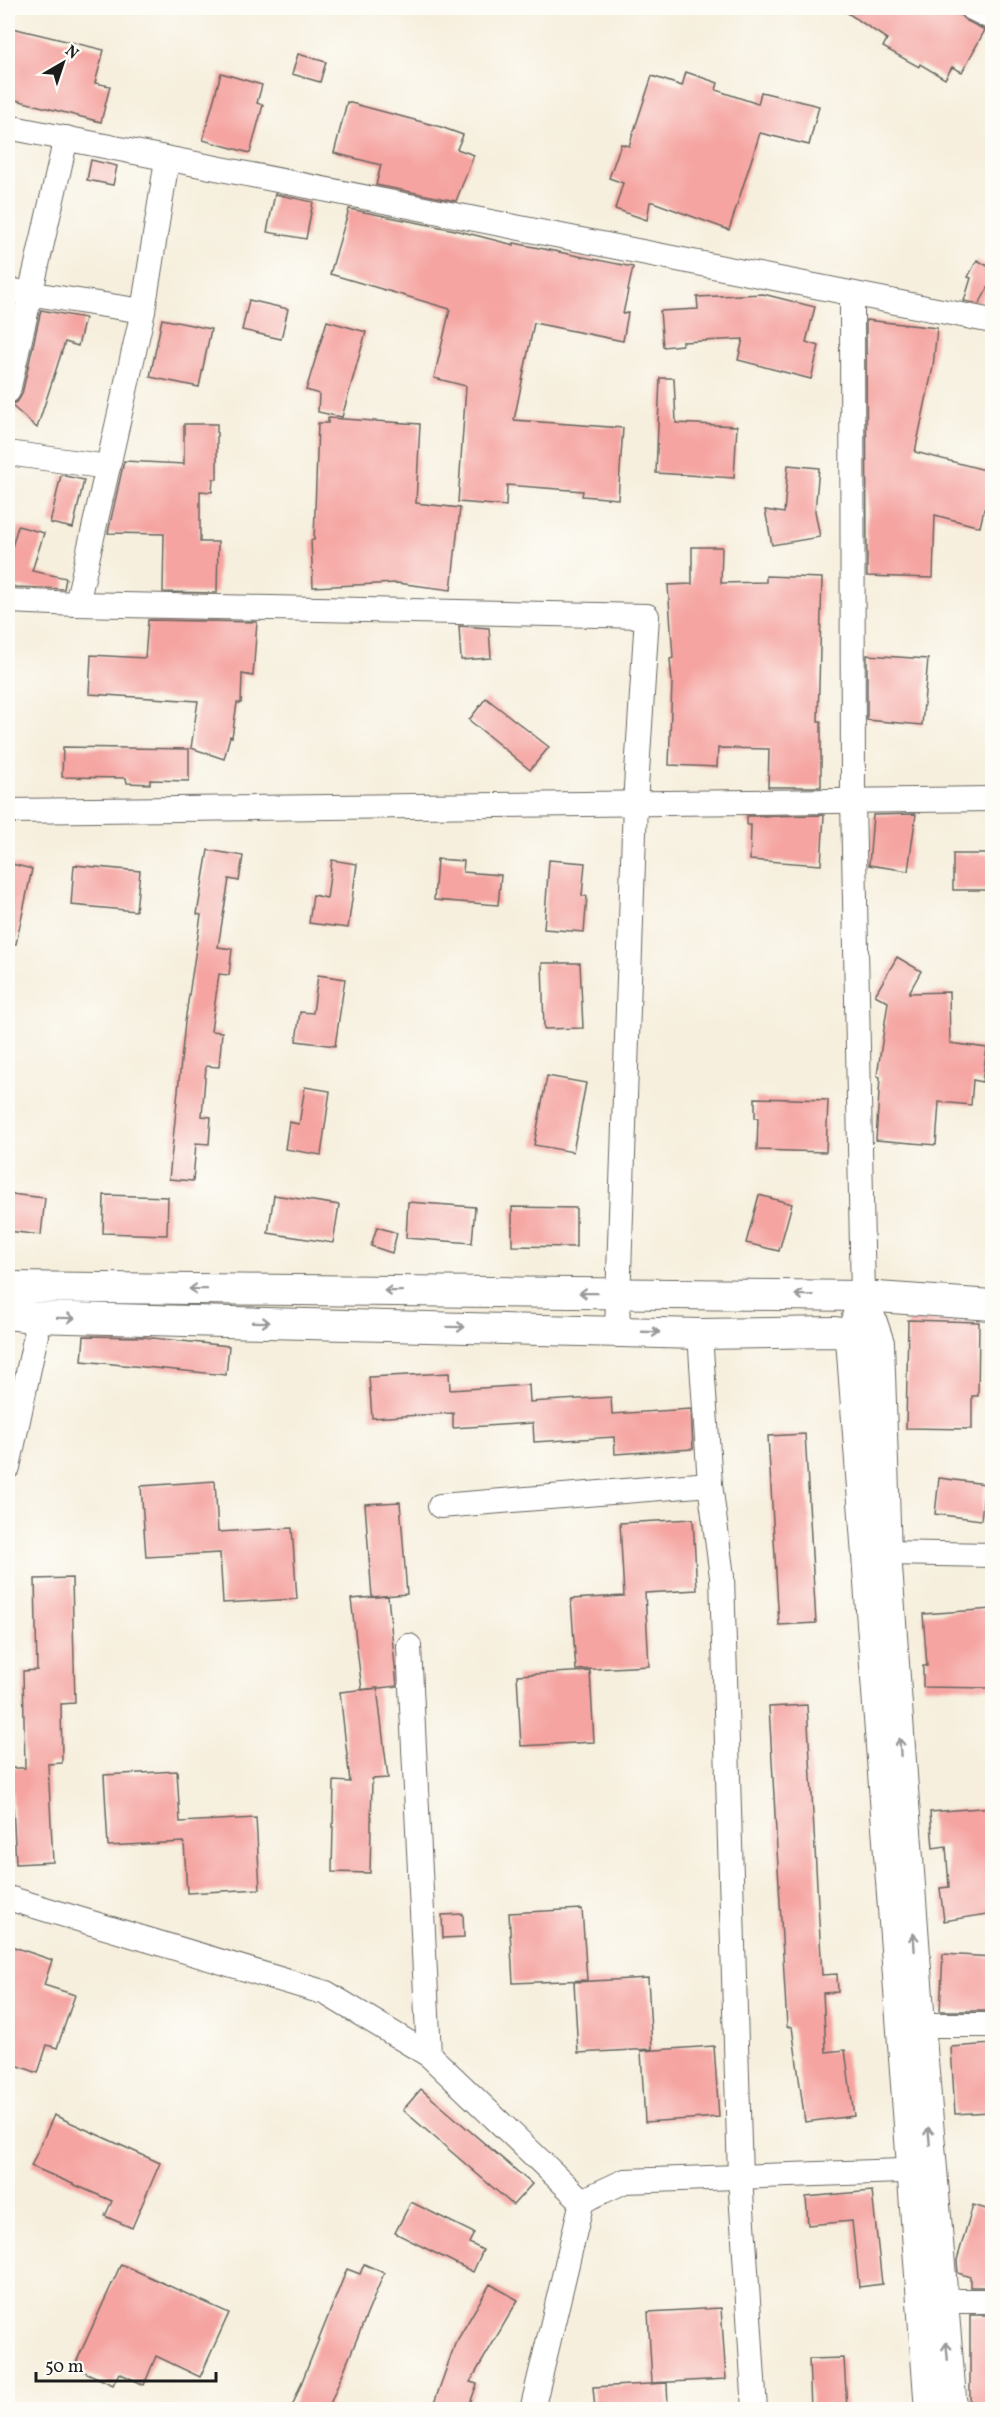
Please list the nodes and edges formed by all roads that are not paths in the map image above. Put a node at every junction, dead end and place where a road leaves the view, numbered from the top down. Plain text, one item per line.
1 (972, 8) edge
2 (993, 18) edge
3 (8, 127) edge
4 (66, 138) junction
5 (167, 160) junction
6 (19, 292) edge
7 (852, 294) junction
8 (143, 311) junction
9 (993, 321) edge
10 (8, 391) edge
11 (8, 453) edge
12 (108, 467) junction
13 (8, 601) edge
14 (78, 604) junction
15 (993, 798) edge
16 (852, 800) junction
17 (635, 803) junction
18 (8, 811) edge
19 (8, 1287) edge
20 (618, 1293) junction
21 (863, 1296) junction
22 (993, 1305) edge
23 (20, 1316) edge
24 (617, 1331) junction
25 (700, 1334) junction
26 (865, 1337) junction
27 (8, 1467) edge
28 (710, 1484) junction
29 (440, 1506) dead end
30 (886, 1552) junction
31 (993, 1555) edge
32 (409, 1646) dead end
33 (8, 1898) edge
34 (920, 2025) junction
35 (993, 2025) edge
36 (429, 2055) junction
37 (922, 2170) junction
38 (740, 2177) junction
39 (582, 2201) junction
40 (942, 2301) junction
41 (993, 2301) edge
42 (532, 2409) edge
43 (755, 2409) edge
44 (930, 2409) edge
45 (952, 2409) edge

1 - 2 street
3 - 4 street
4 - 5 street
4 - 6 street
5 - 7 street
5 - 8 street
6 - 8 street
6 - 10 street
7 - 9 street
7 - 16 street
8 - 12 street
11 - 12 street
12 - 14 street
13 - 14 street
14 - 17 street
15 - 16 street
16 - 17 street
16 - 21 street
17 - 18 street
17 - 20 street
20 -> 19 street
21 -> 20 street
20 - 24 street
21 - 22 street
21 - 26 street
23 -> 24 street
23 - 27 street
24 -> 25 street
25 - 26 street
25 - 28 street
26 - 30 street
26 - 37 street
28 - 29 street
28 - 38 street
30 - 31 street
34 -> 30 street
32 - 36 street
33 - 36 street
34 - 35 street
37 -> 34 street
36 - 39 street
37 - 38 street
37 - 40 street
37 - 44 street
38 - 39 street
38 - 43 street
39 - 42 street
40 - 41 street
45 -> 40 street

